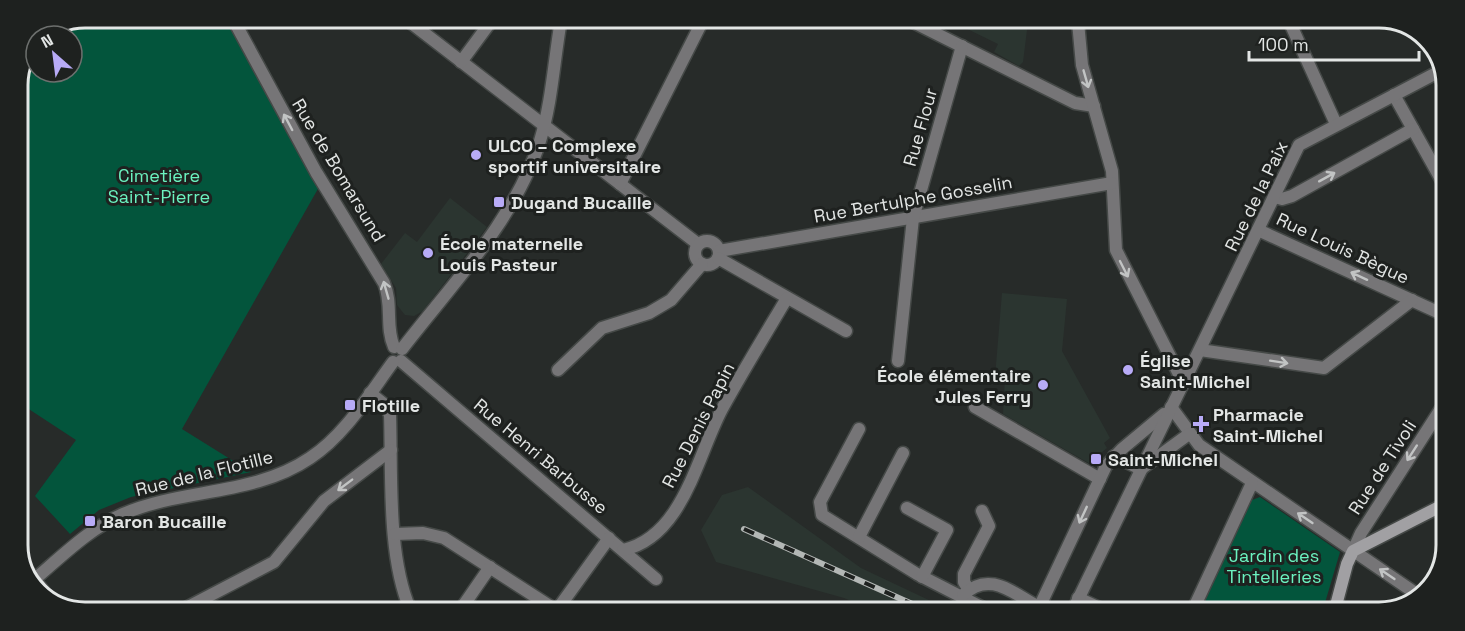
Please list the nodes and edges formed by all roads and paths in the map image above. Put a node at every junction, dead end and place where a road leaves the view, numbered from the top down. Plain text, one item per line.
1 (237, 28) edge
2 (418, 28) edge
3 (486, 28) edge
4 (560, 28) edge
5 (699, 28) edge
6 (925, 28) edge
7 (1078, 28) edge
8 (1292, 28) edge
9 (962, 46) junction
10 (461, 62) junction
11 (1435, 74) edge
12 (1394, 95) junction
13 (1094, 106) junction
14 (1336, 124) junction
15 (544, 126) junction
16 (1413, 129) junction
17 (1436, 170) edge
18 (1112, 183) junction
19 (620, 184) junction
20 (1274, 197) junction
21 (913, 218) junction
22 (1258, 230) junction
23 (698, 244) junction
24 (719, 254) junction
25 (702, 264) junction
26 (787, 298) junction
27 (1412, 300) junction
28 (1436, 311) edge
29 (846, 332) dead end
30 (1200, 350) junction
31 (398, 355) junction
32 (886, 355) dead end
33 (558, 370) dead end
34 (1184, 382) junction
35 (370, 393) junction
36 (975, 407) dead end
37 (1171, 407) junction
38 (1436, 416) edge
39 (859, 429) dead end
40 (1189, 434) junction
41 (391, 450) junction
42 (903, 453) dead end
43 (1114, 456) junction
44 (1141, 469) junction
45 (1100, 479) junction
46 (1252, 483) junction
47 (907, 508) dead end
48 (1436, 509) edge
49 (981, 511) dead end
50 (395, 534) junction
51 (859, 537) junction
52 (609, 538) junction
53 (623, 550) junction
54 (1353, 551) junction
55 (490, 567) junction
56 (38, 577) edge
57 (922, 577) junction
58 (656, 579) dead end
59 (1412, 592) edge
60 (966, 593) junction
61 (1078, 598) junction
62 (197, 602) edge
63 (408, 602) edge
64 (466, 602) edge
65 (544, 602) edge
66 (562, 602) edge
67 (978, 602) edge
68 (1026, 602) edge
69 (1041, 602) edge
70 (1076, 602) edge
71 (1087, 602) edge
72 (1197, 602) edge
73 (1337, 602) edge

31 -> 1 street, Rue de Bomarsund
2 - 10 street
3 - 10 street
4 - 15 street, Rue de la Flotille
5 - 19 street
6 - 9 street
7 -> 13 street
8 - 14 street
9 - 13 street
9 - 21 street, Rue Flour
10 - 15 street
11 - 12 street, Rue de la Paix
12 - 14 street, Rue de la Paix
12 - 16 street
13 - 18 street
14 - 20 street, Rue de la Paix
15 - 19 street
15 - 31 street, Rue de la Flotille
16 - 17 street
20 -> 16 street
18 - 21 street, Rue Bertulphe Gosselin
18 -> 34 street
19 - 23 street
20 - 22 street, Rue de la Paix
21 - 24 street, Rue Bertulphe Gosselin
21 - 32 street, Rue Flour
27 -> 22 street, Rue Louis Bègue
22 - 30 street, Rue de la Paix
23 - 24 street
23 - 25 street
24 - 25 street
24 - 26 street
25 - 33 street
26 - 29 street
26 - 53 street, Rue Denis Papin
27 - 28 street, Rue Louis Bègue
30 -> 27 street
30 - 34 street, Rue de la Paix
31 - 35 street, Rue de la Flotille
31 - 52 street, Rue Henri Barbusse
34 - 37 street, Rue de la Paix
35 - 41 street
35 - 56 street, Rue de la Flotille
36 - 45 street
37 - 40 street
37 - 43 street
37 - 44 street, Rue de la Paix
38 -> 54 street, Rue de Tivoli
39 - 51 street
40 - 44 street
40 - 46 street
41 - 50 street
41 -> 62 street
42 - 51 street
43 - 44 street
43 - 45 street
44 - 61 street, Rue de la Paix
45 -> 69 street
54 -> 46 street
46 - 72 street
47 - 57 street
48 - 54 main road
49 - 60 street
50 - 55 street
50 - 63 street
51 - 57 street
52 - 53 street, Rue Henri Barbusse
52 - 66 street
53 - 58 street, Rue Henri Barbusse
59 -> 54 street
54 - 73 main road
55 - 64 street
55 - 65 street
57 - 60 street
60 - 67 street
60 - 68 street
61 - 70 street, Rue de la Paix
61 - 71 street

